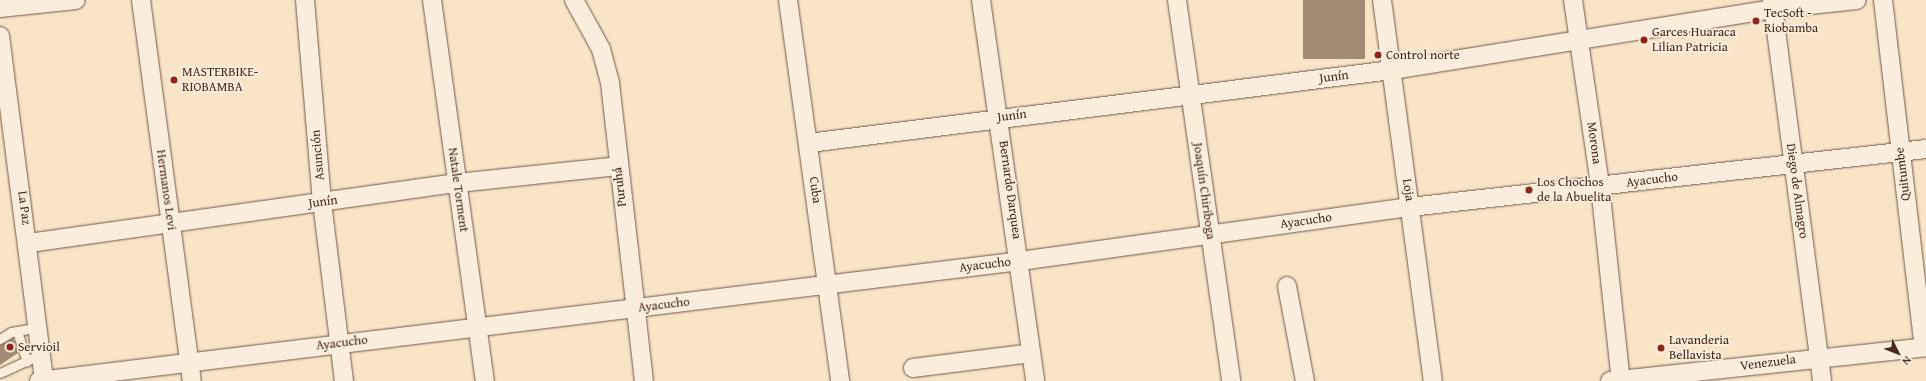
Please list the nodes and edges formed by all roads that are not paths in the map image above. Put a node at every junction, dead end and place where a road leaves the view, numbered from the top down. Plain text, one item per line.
1 (6, 0) edge
2 (76, 0) edge
3 (141, 0) edge
4 (305, 0) edge
5 (432, 0) edge
6 (574, 0) edge
7 (788, 0) edge
8 (981, 0) edge
9 (1177, 0) edge
10 (1382, 0) edge
11 (1573, 0) edge
12 (1857, 0) edge
13 (1883, 0) edge
14 (1773, 4) edge
15 (0, 7) edge
16 (0, 36) edge
17 (1580, 42) junction
18 (1392, 70) junction
19 (1190, 94) junction
20 (999, 117) junction
21 (809, 142) junction
22 (1926, 150) edge
23 (1900, 152) junction
24 (1793, 163) junction
25 (618, 166) junction
26 (457, 183) junction
27 (1600, 186) junction
28 (322, 202) junction
29 (1410, 207) junction
30 (171, 223) junction
31 (1210, 234) junction
32 (29, 243) junction
33 (1020, 261) junction
34 (828, 285) junction
35 (1287, 286) dead end
36 (635, 309) junction
37 (38, 327) junction
38 (477, 327) junction
39 (17, 331) junction
40 (0, 338) edge
41 (339, 343) junction
42 (1925, 347) edge
43 (1031, 353) junction
44 (1818, 357) junction
45 (34, 358) junction
46 (189, 361) junction
47 (913, 368) dead end
48 (0, 373) edge
49 (42, 380) edge
50 (192, 381) edge
51 (344, 381) edge
52 (485, 381) edge
53 (644, 381) edge
54 (836, 381) edge
55 (840, 381) edge
56 (1035, 381) edge
57 (1231, 381) edge
58 (1305, 381) edge
59 (1433, 381) edge
60 (1617, 381) edge
61 (1822, 381) edge

1 - 15 street
2 - 15 street
3 - 30 street, Hermanos Levi
4 - 28 street, Asunción
5 - 26 street, Natale Torment
6 - 25 street, Puruhá
7 - 21 street, Cuba
8 - 20 street, Bernardo Darquea
9 - 19 street, Joaquín Chiriboga
10 - 18 street, Loja
11 - 17 street, Morona
12 - 14 street, Junín
13 - 23 street, Quitumbe
14 - 17 street, Junín
14 - 24 street, Diego de Almagro
16 - 32 street, La Paz
17 - 18 street, Junín
17 - 27 street, Morona
18 - 19 street, Junín
18 - 29 street, Loja
19 - 20 street, Junín
19 - 31 street, Joaquín Chiriboga
20 - 21 street, Junín
20 - 33 street, Bernardo Darquea
21 - 34 street, Cuba
22 - 23 street, Ayacucho
23 - 24 street, Ayacucho
23 - 42 street, Quitumbe
24 - 27 street, Ayacucho
24 - 44 street, Diego de Almagro
25 - 26 street, Junín
25 - 36 street, Puruhá
26 - 28 street, Junín
26 - 38 street, Natale Torment
27 - 29 street, Ayacucho
27 - 60 street, Morona
28 - 30 street, Junín
28 - 41 street, Asunción
29 - 31 street, Ayacucho
29 - 59 street, Loja
30 - 32 street, Junín
30 - 46 street, Hermanos Levi
31 - 33 street, Ayacucho
31 - 57 street, Joaquín Chiriboga
32 - 37 street, La Paz
33 - 34 street, Ayacucho
33 - 43 street, Bernardo Darquea
34 - 36 street, Ayacucho
34 - 55 street, Cuba
35 - 58 street
36 - 38 street, Ayacucho
36 - 53 street, Puruhá
37 - 39 lane
37 - 45 street, La Paz
38 - 41 street, Ayacucho
38 - 52 street, Natale Torment
39 - 40 lane
39 - 45 lane
41 - 46 street, Ayacucho
41 - 51 street, Asunción
42 - 44 street, Venezuela
43 - 47 street
43 - 56 street, Bernardo Darquea
44 - 60 street, Venezuela
44 - 61 street, Diego de Almagro
45 - 48 lane
45 - 49 street, La Paz
46 - 49 street, Ayacucho
46 - 50 street, Hermanos Levi
54 - 55 street

